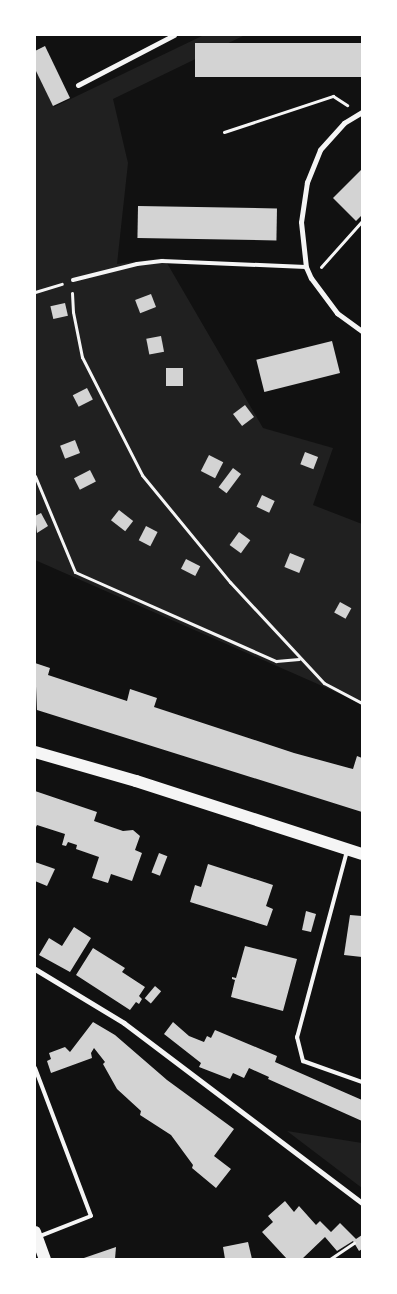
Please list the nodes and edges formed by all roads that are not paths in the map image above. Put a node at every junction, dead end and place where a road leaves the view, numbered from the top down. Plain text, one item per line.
1 (174, 35) edge
2 (78, 85) dead end
3 (361, 113) edge
4 (306, 267) junction
5 (73, 280) road end
6 (362, 331) edge
7 (35, 752) edge
8 (347, 850) junction
9 (362, 854) edge
10 (35, 969) edge
11 (35, 1068) edge
12 (362, 1082) edge
13 (362, 1203) edge
14 (36, 1234) edge
15 (45, 1259) edge

1 - 2 street
3 - 4 street
4 - 5 lane
4 - 6 street
7 - 8 main road
8 - 9 main road
8 - 12 lane
10 - 13 street
11 - 14 lane
14 - 15 main road

